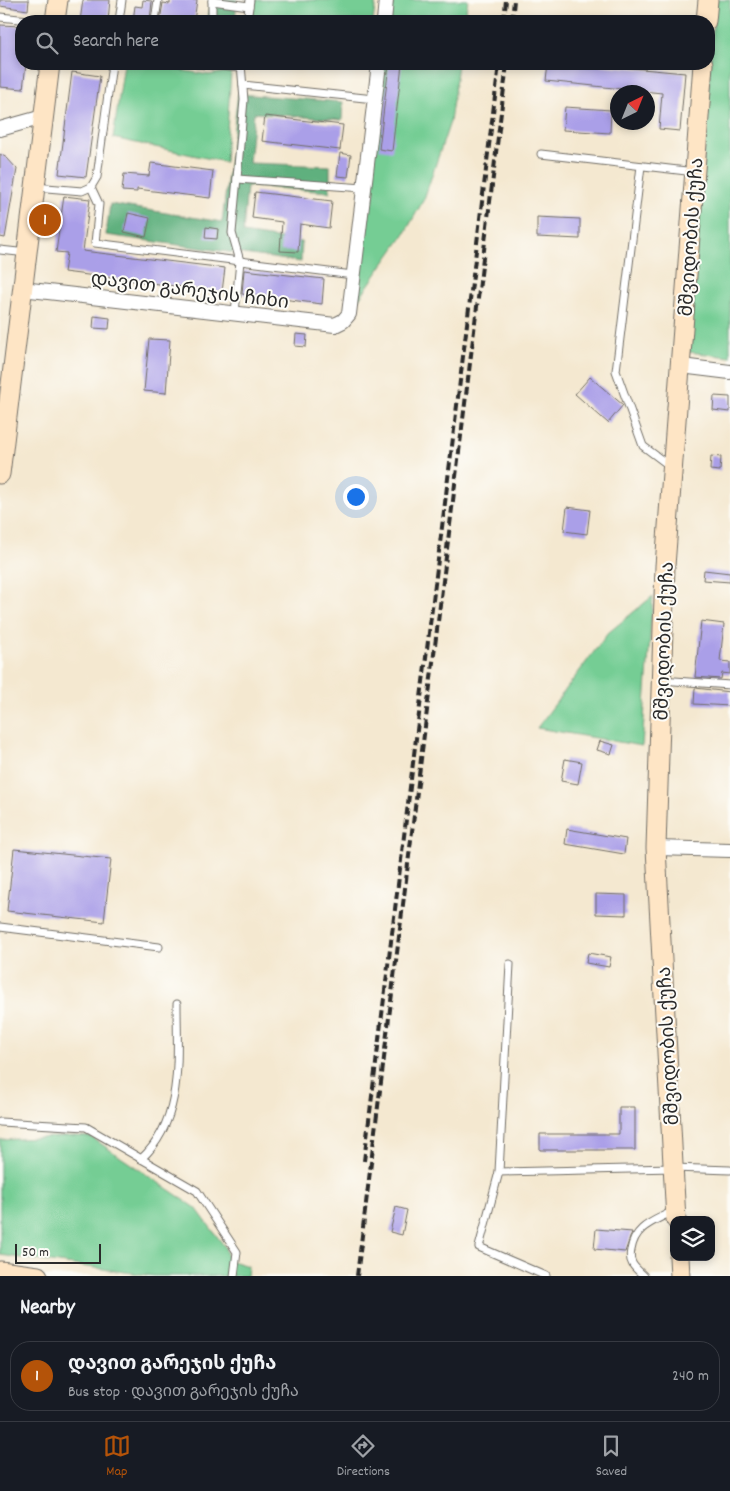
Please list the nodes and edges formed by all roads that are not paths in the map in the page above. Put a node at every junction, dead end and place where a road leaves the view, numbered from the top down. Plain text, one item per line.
1 (58, 0) edge
2 (122, 0) edge
3 (158, 0) edge
4 (386, 0) edge
5 (708, 0) edge
6 (212, 1) edge
7 (250, 3) edge
8 (56, 15) edge
9 (120, 15) edge
10 (156, 15) edge
11 (212, 15) edge
12 (385, 15) edge
13 (707, 15) edge
14 (0, 16) edge
15 (15, 18) edge
16 (49, 70) edge
17 (111, 70) edge
18 (241, 70) edge
19 (378, 70) edge
20 (703, 70) edge
21 (243, 85) junction
22 (374, 99) junction
23 (43, 117) junction
24 (0, 129) edge
25 (541, 154) dead end
26 (641, 166) junction
27 (695, 172) junction
28 (237, 179) junction
29 (35, 187) junction
30 (91, 187) junction
31 (364, 188) junction
32 (0, 250) edge
33 (27, 253) junction
34 (240, 261) junction
35 (353, 275) junction
36 (22, 289) junction
37 (235, 313) junction
38 (681, 366) junction
39 (730, 372) edge
40 (6, 381) edge
41 (673, 468) junction
42 (0, 474) edge
43 (661, 680) junction
44 (730, 685) edge
45 (656, 848) junction
46 (730, 850) edge
47 (0, 927) edge
48 (159, 947) dead end
49 (510, 964) dead end
50 (178, 1004) dead end
51 (0, 1122) edge
52 (141, 1159) junction
53 (673, 1168) junction
54 (730, 1170) edge
55 (499, 1172) junction
56 (676, 1215) edge
57 (678, 1261) edge
58 (0, 1271) edge
59 (38, 1276) edge
60 (234, 1276) edge
61 (546, 1276) edge
62 (644, 1276) edge
63 (680, 1276) edge

1 - 8 main road
2 - 9 lane
3 - 10 lane
4 - 12 street
5 - 13 main road
6 - 7 lane
6 - 11 lane
14 - 15 lane
16 - 23 main road
17 - 30 lane
18 - 21 lane
19 - 22 street
20 - 27 main road, მშვიდობის ქუჩა
21 - 22 lane
21 - 28 lane
22 - 31 street
23 - 24 street
23 - 29 main road
25 - 26 lane
26 - 27 lane
26 - 41 lane
27 - 38 main road, მშვიდობის ქუჩა
28 - 31 lane
28 - 34 lane
29 - 30 lane
29 - 33 main road
30 - 34 lane
31 - 35 street
32 - 33 lane
33 - 36 main road
34 - 35 lane
34 - 37 lane
35 - 37 street, დავით გარეჯის ჩიხი
36 - 37 street, დავით გარეჯის ჩიხი
36 - 40 main road
38 - 39 street
38 - 41 main road, მშვიდობის ქუჩა
40 - 42 main road
41 - 43 main road, მშვიდობის ქუჩა
43 - 44 lane
43 - 45 main road, მშვიდობის ქუჩა
45 - 46 street
45 - 53 main road, მშვიდობის ქუჩა
47 - 48 lane
49 - 55 lane
50 - 52 lane
51 - 52 lane
52 - 60 lane
53 - 54 lane
53 - 55 lane
53 - 56 main road, მშვიდობის ქუჩა
55 - 61 lane
56 - 62 lane
57 - 63 main road
58 - 59 main road

